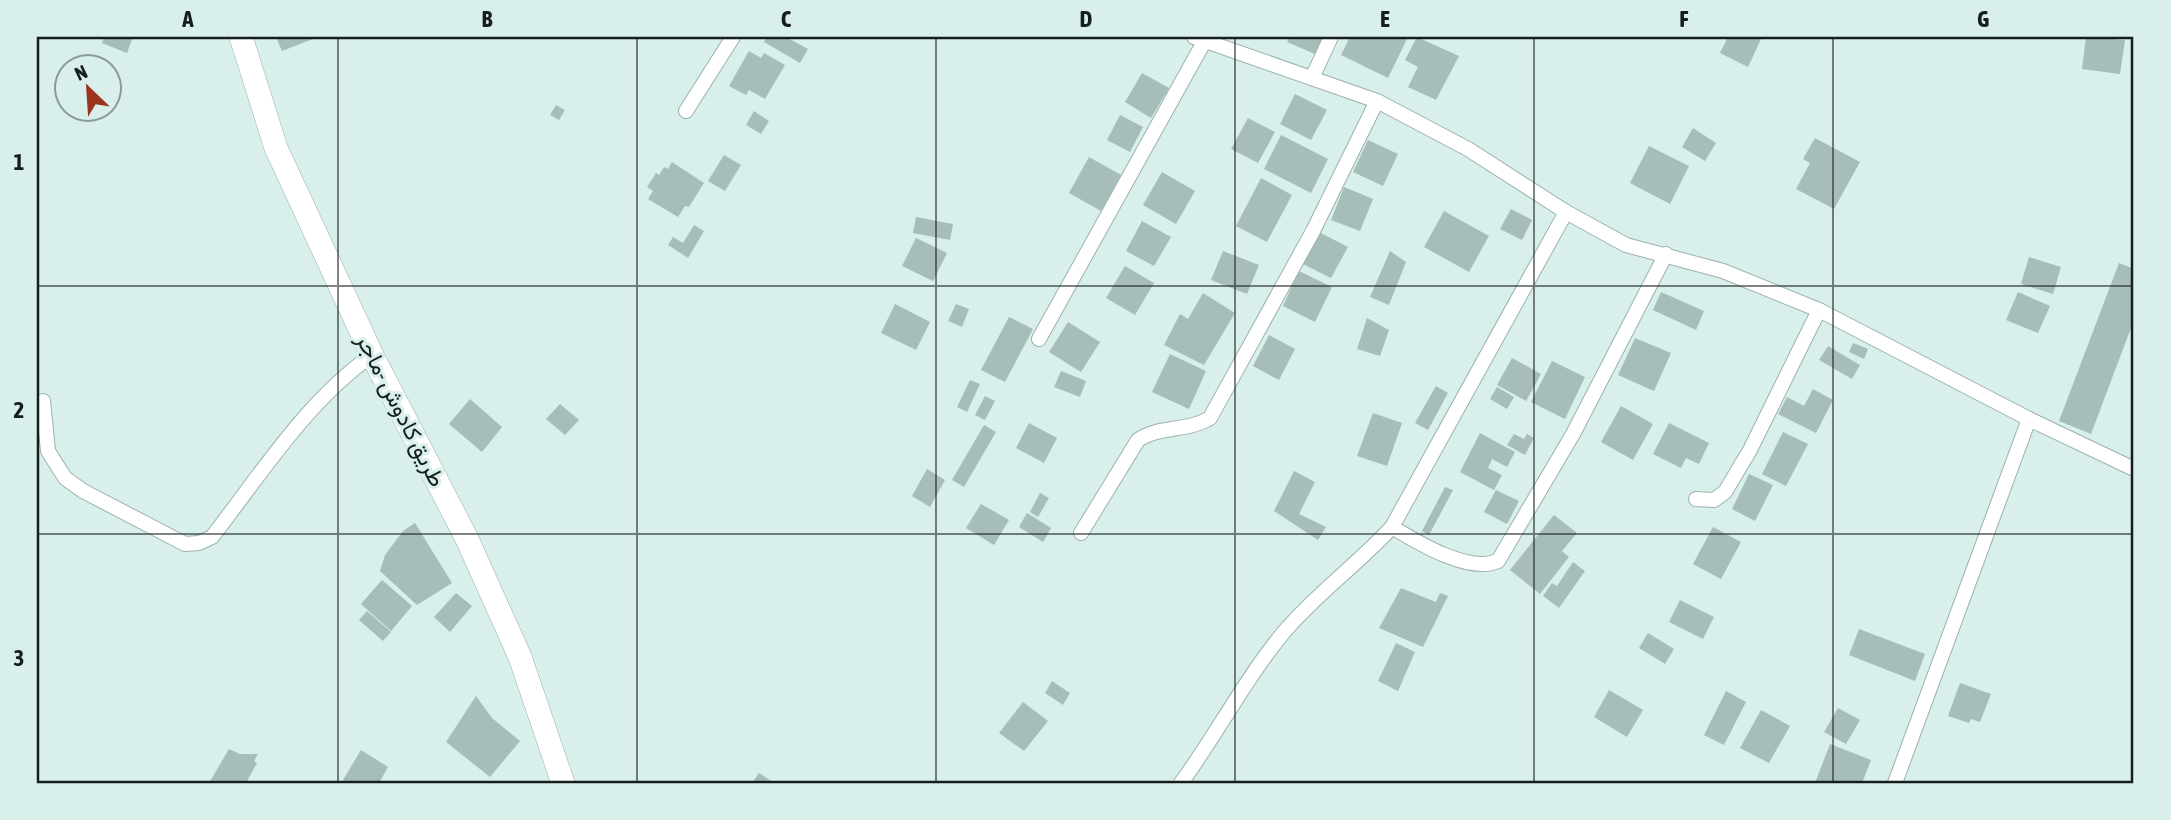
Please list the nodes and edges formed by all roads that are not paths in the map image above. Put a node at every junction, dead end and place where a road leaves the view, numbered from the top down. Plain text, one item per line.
1 (241, 37) edge
2 (733, 37) edge
3 (1331, 37) edge
4 (1199, 39) edge
5 (1312, 78) junction
6 (1377, 101) junction
7 (686, 111) dead end
8 (1566, 212) junction
9 (1665, 254) junction
10 (1819, 310) junction
11 (1039, 339) dead end
12 (372, 355) junction
13 (43, 401) dead end
14 (2029, 419) junction
15 (2134, 469) edge
16 (1696, 499) dead end
17 (1392, 527) junction
18 (1081, 533) dead end
19 (564, 783) edge
20 (1181, 783) edge
21 (1895, 783) edge

1 - 12 highway, طريق كادوش -ماجر
2 - 7 street
3 - 5 street
4 - 5 street
4 - 11 street
5 - 6 street
6 - 8 street
6 - 18 street
8 - 9 street
8 - 17 street
9 - 10 street
9 - 17 street
10 - 14 street
10 - 16 street
12 - 13 street
12 - 19 highway, طريق كادوش -ماجر
14 - 15 street
14 - 21 street
17 - 20 street

